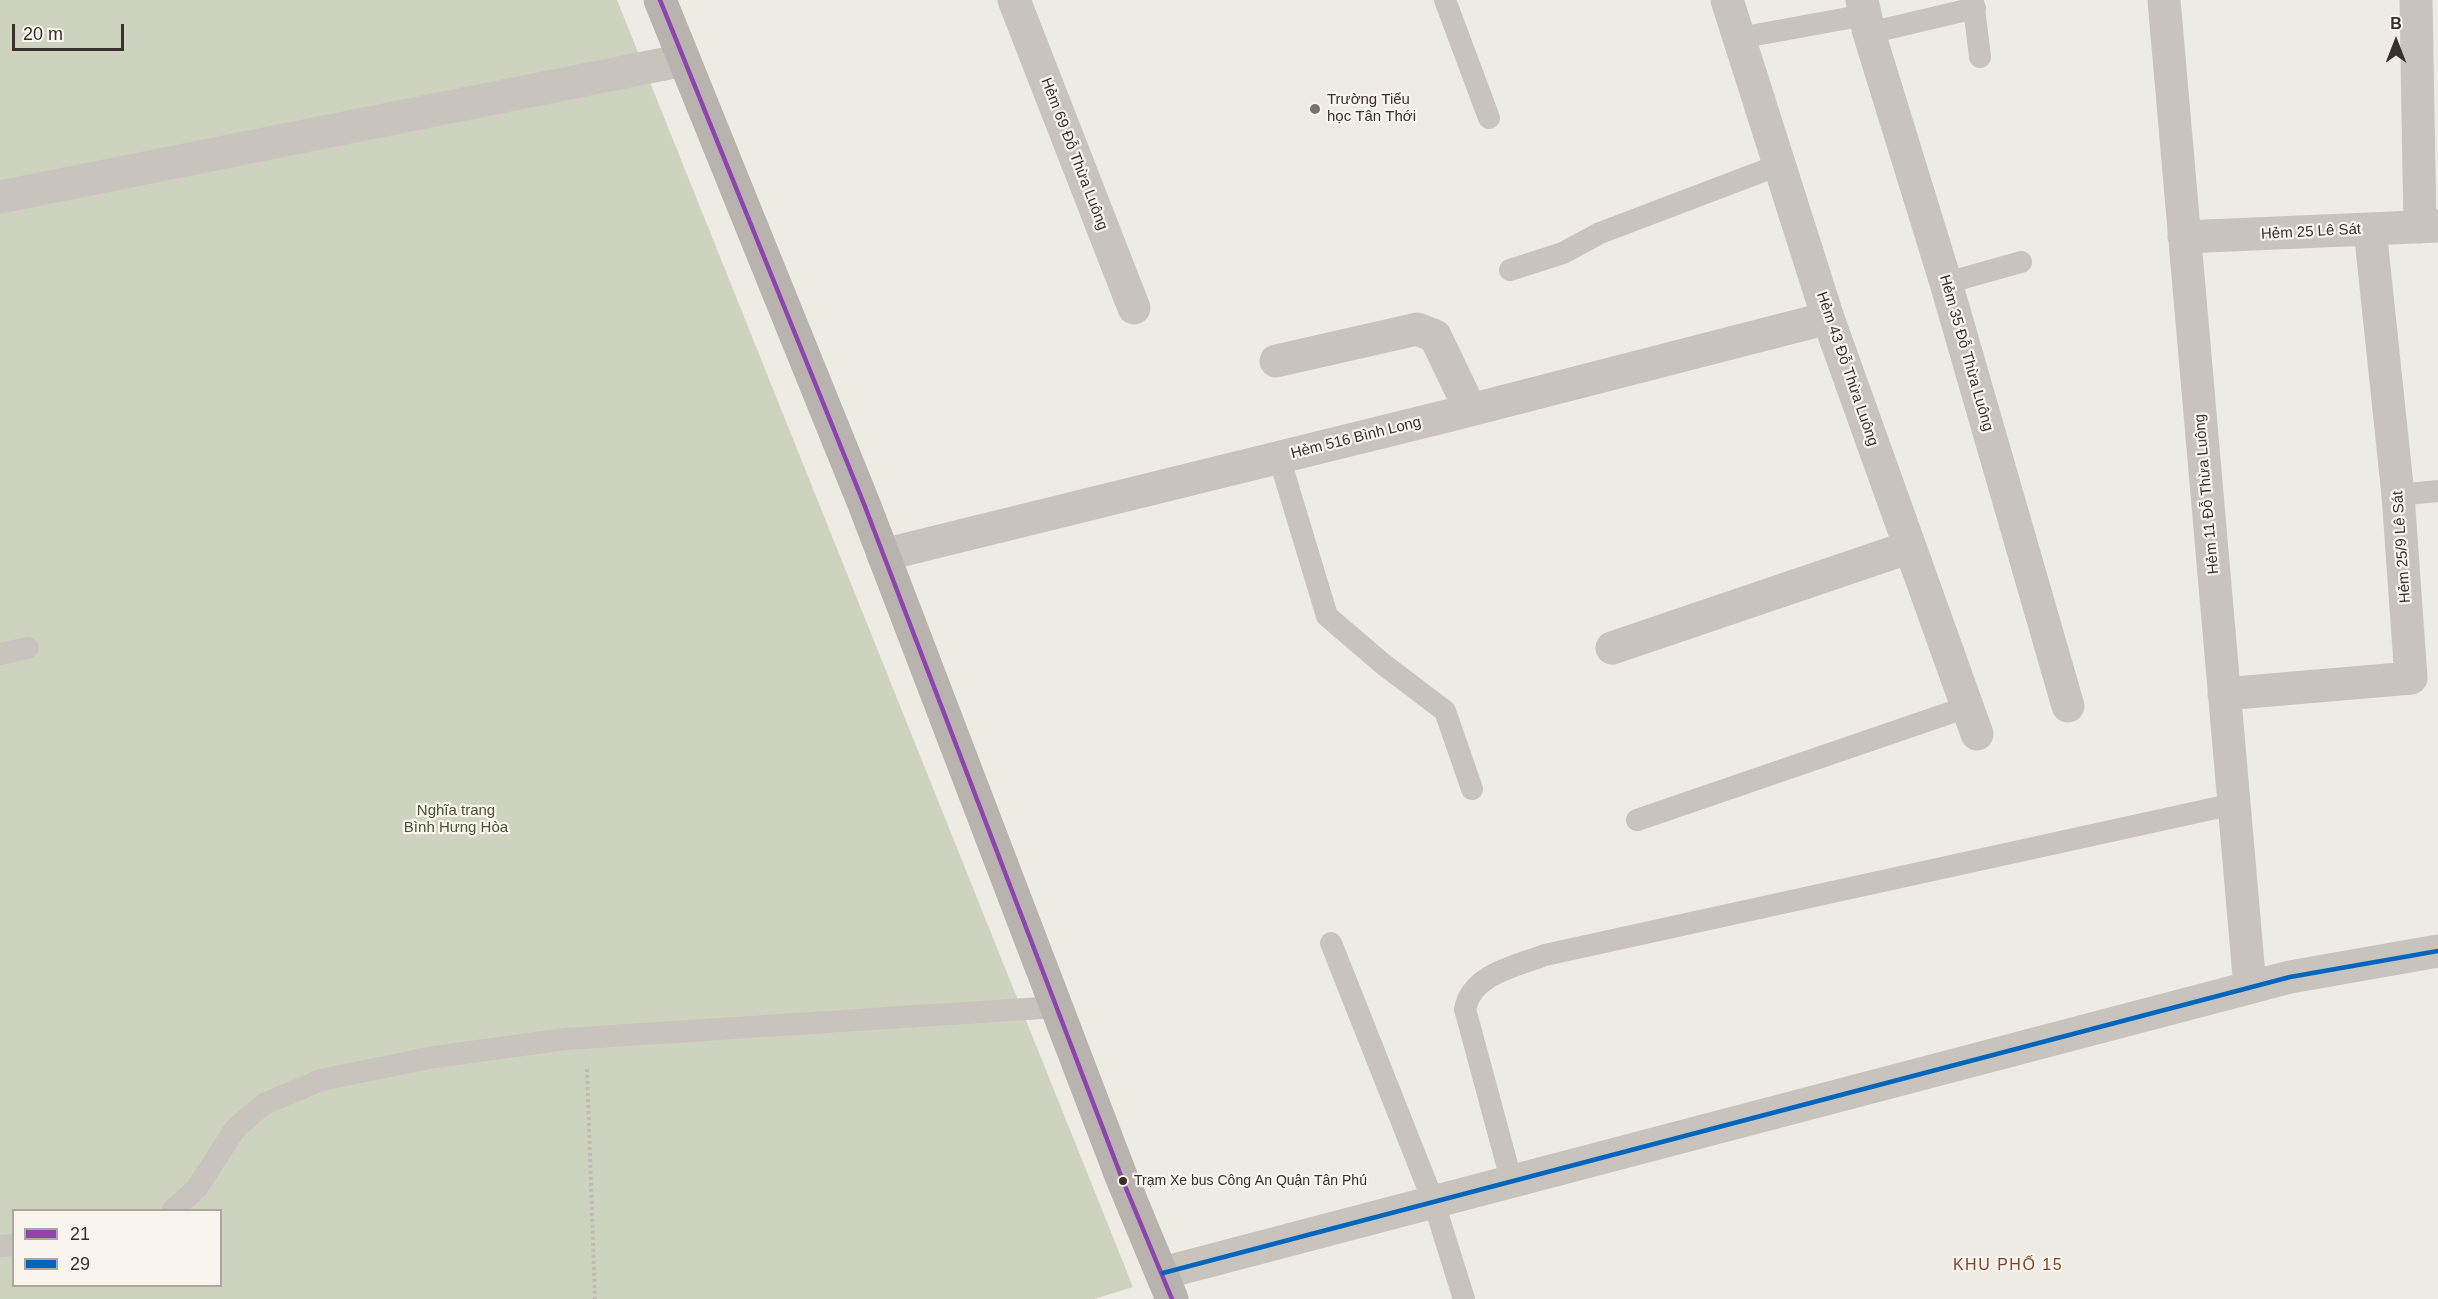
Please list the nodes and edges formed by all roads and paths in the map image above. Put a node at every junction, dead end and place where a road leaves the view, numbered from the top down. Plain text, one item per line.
1 (660, 0) edge
2 (1014, 0) edge
3 (1445, 0) edge
4 (1727, 0) edge
5 (2164, 0) edge
6 (2416, 0) edge
7 (1974, 4) edge
8 (1865, 16) edge
9 (1739, 38) junction
10 (1980, 57) dead end
11 (684, 60) junction
12 (1489, 118) dead end
13 (1779, 165) junction
14 (0, 197) edge
15 (2429, 226) edge
16 (2370, 229) junction
17 (2184, 237) junction
18 (2021, 262) dead end
19 (1510, 270) dead end
20 (1946, 283) junction
21 (1134, 308) dead end
22 (1828, 318) junction
23 (1276, 361) dead end
24 (1470, 409) junction
25 (1278, 457) junction
26 (2438, 491) edge
27 (2398, 495) junction
28 (1911, 547) junction
29 (883, 555) junction
30 (27, 648) dead end
31 (1612, 648) dead end
32 (0, 654) edge
33 (2224, 694) junction
34 (2068, 706) dead end
35 (1972, 721) joint
36 (1472, 789) dead end
37 (2234, 804) junction
38 (1637, 820) dead end
39 (1331, 943) dead end
40 (2438, 951) edge
41 (2250, 987) junction
42 (1057, 1007) junction
43 (586, 1038) junction
44 (1512, 1183) junction
45 (1434, 1203) junction
46 (174, 1209) edge
47 (1167, 1286) edge
48 (595, 1299) edge
49 (1464, 1299) edge

1 - 11 main road
2 - 21 street, Hẻm 69 Đỗ Thừa Luông
3 - 12 lane
4 - 9 street, Hẻm 43 Đỗ Thừa Luông
5 - 17 street, Hẻm 11 Đỗ Thừa Luông
6 - 15 street
7 - 8 lane
7 - 10 lane
8 - 9 lane
8 - 20 street, Hẻm 35 Đỗ Thừa Luông
9 - 13 street, Hẻm 43 Đỗ Thừa Luông
11 - 14 street
11 - 29 main road
13 - 19 lane
13 - 22 street, Hẻm 43 Đỗ Thừa Luông
15 - 16 street, Hẻm 25 Lê Sát
16 - 17 street, Hẻm 25 Lê Sát
16 - 27 street, Hẻm 25/9 Lê Sát
17 - 33 street, Hẻm 11 Đỗ Thừa Luông
18 - 20 lane
20 - 34 street, Hẻm 35 Đỗ Thừa Luông
22 - 24 street, Hẻm 516 Bình Long
22 - 28 street, Hẻm 43 Đỗ Thừa Luông
23 - 24 street
24 - 25 street, Hẻm 516 Bình Long
25 - 29 street, Hẻm 516 Bình Long
25 - 36 lane
26 - 27 lane
27 - 33 street, Hẻm 25/9 Lê Sát
28 - 31 street
28 - 35 street, Hẻm 43 Đỗ Thừa Luông
29 - 42 main road
30 - 32 lane
33 - 37 street, Hẻm 11 Đỗ Thừa Luông
35 - 38 lane
37 - 41 street, Hẻm 11 Đỗ Thừa Luông
37 - 44 lane
39 - 45 lane
40 - 41 street
41 - 44 street
42 - 43 lane
42 - 47 main road
43 - 46 lane
43 - 48 path
44 - 45 street
45 - 47 street
45 - 49 lane

